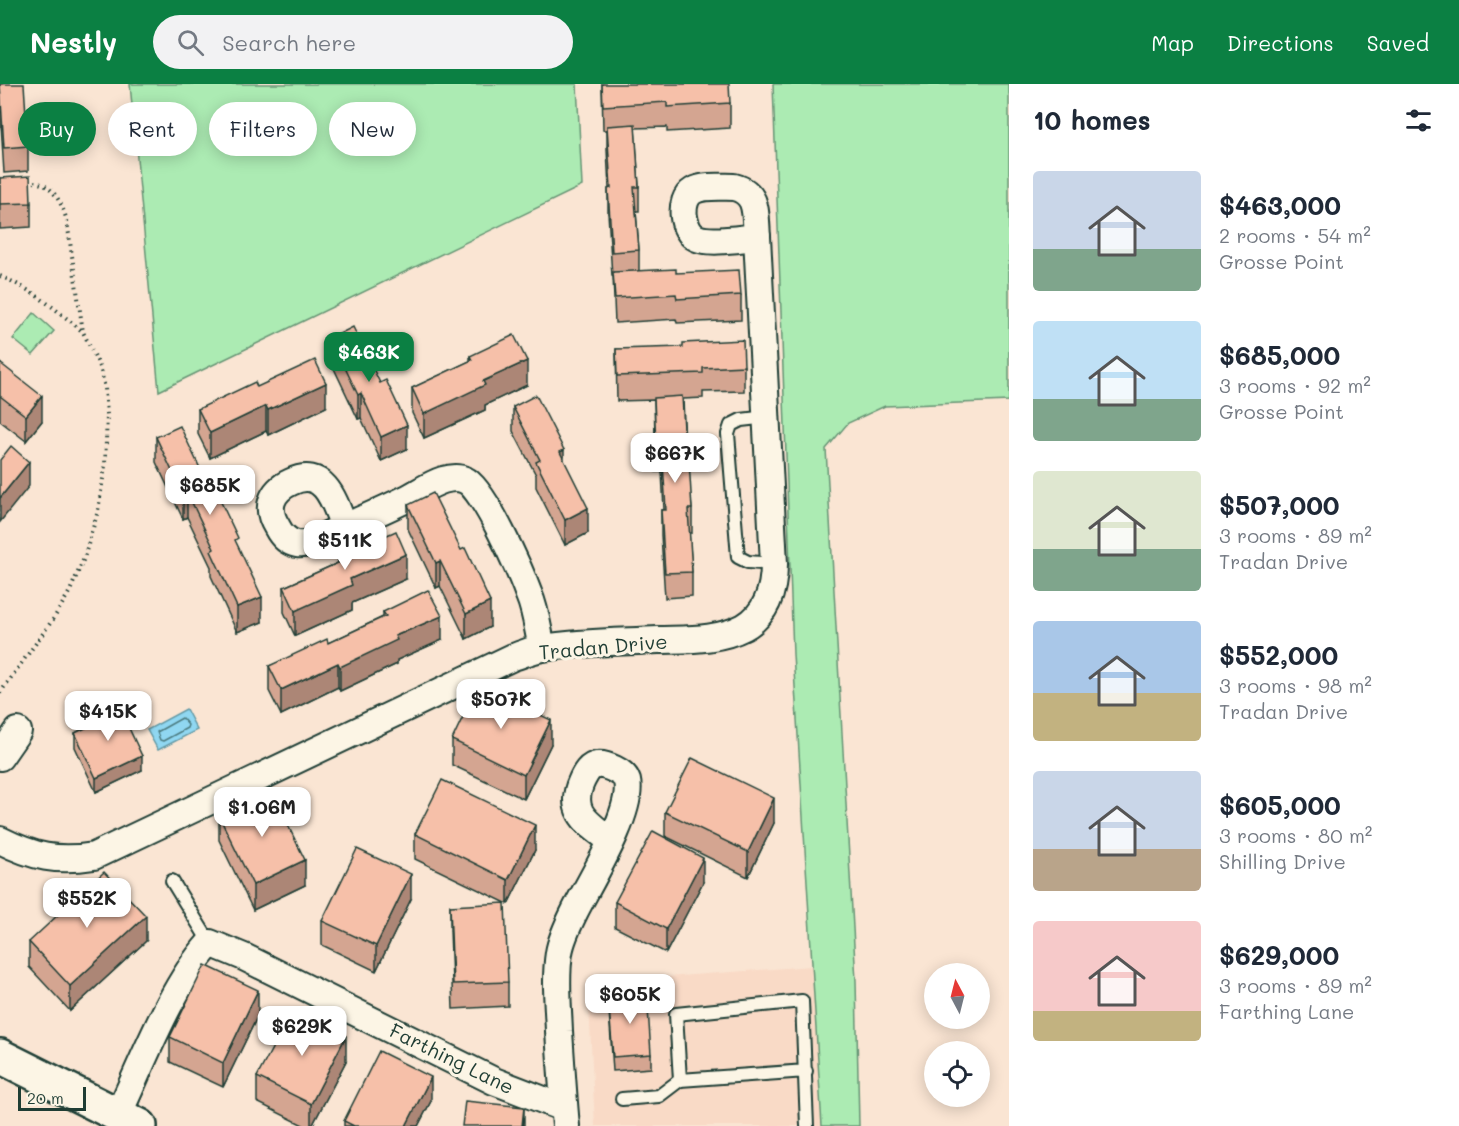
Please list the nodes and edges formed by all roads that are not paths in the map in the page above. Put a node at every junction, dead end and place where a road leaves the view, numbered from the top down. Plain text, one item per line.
1 (757, 237) dead end
2 (766, 417) junction
3 (344, 527) dead end
4 (774, 564) junction
5 (542, 648) junction
6 (18, 731) dead end
7 (0, 756) edge
8 (0, 840) edge
9 (611, 842) dead end
10 (172, 881) dead end
11 (210, 943) junction
12 (0, 1056) edge
13 (806, 1071) junction
14 (680, 1080) junction
15 (622, 1099) dead end
16 (565, 1117) edge
17 (129, 1121) edge
18 (807, 1126) edge

1 - 2 street, Tradan Drive
2 - 4 street, Tradan Drive
2 - 4 lane
3 - 5 street
4 - 5 street, Tradan Drive
5 - 8 street, Tradan Drive
6 - 7 street
9 - 16 street
10 - 11 lane
11 - 16 street, Farthing Lane
11 - 17 street
12 - 17 main road
13 - 14 lane
13 - 14 lane
13 - 18 lane
14 - 15 lane

